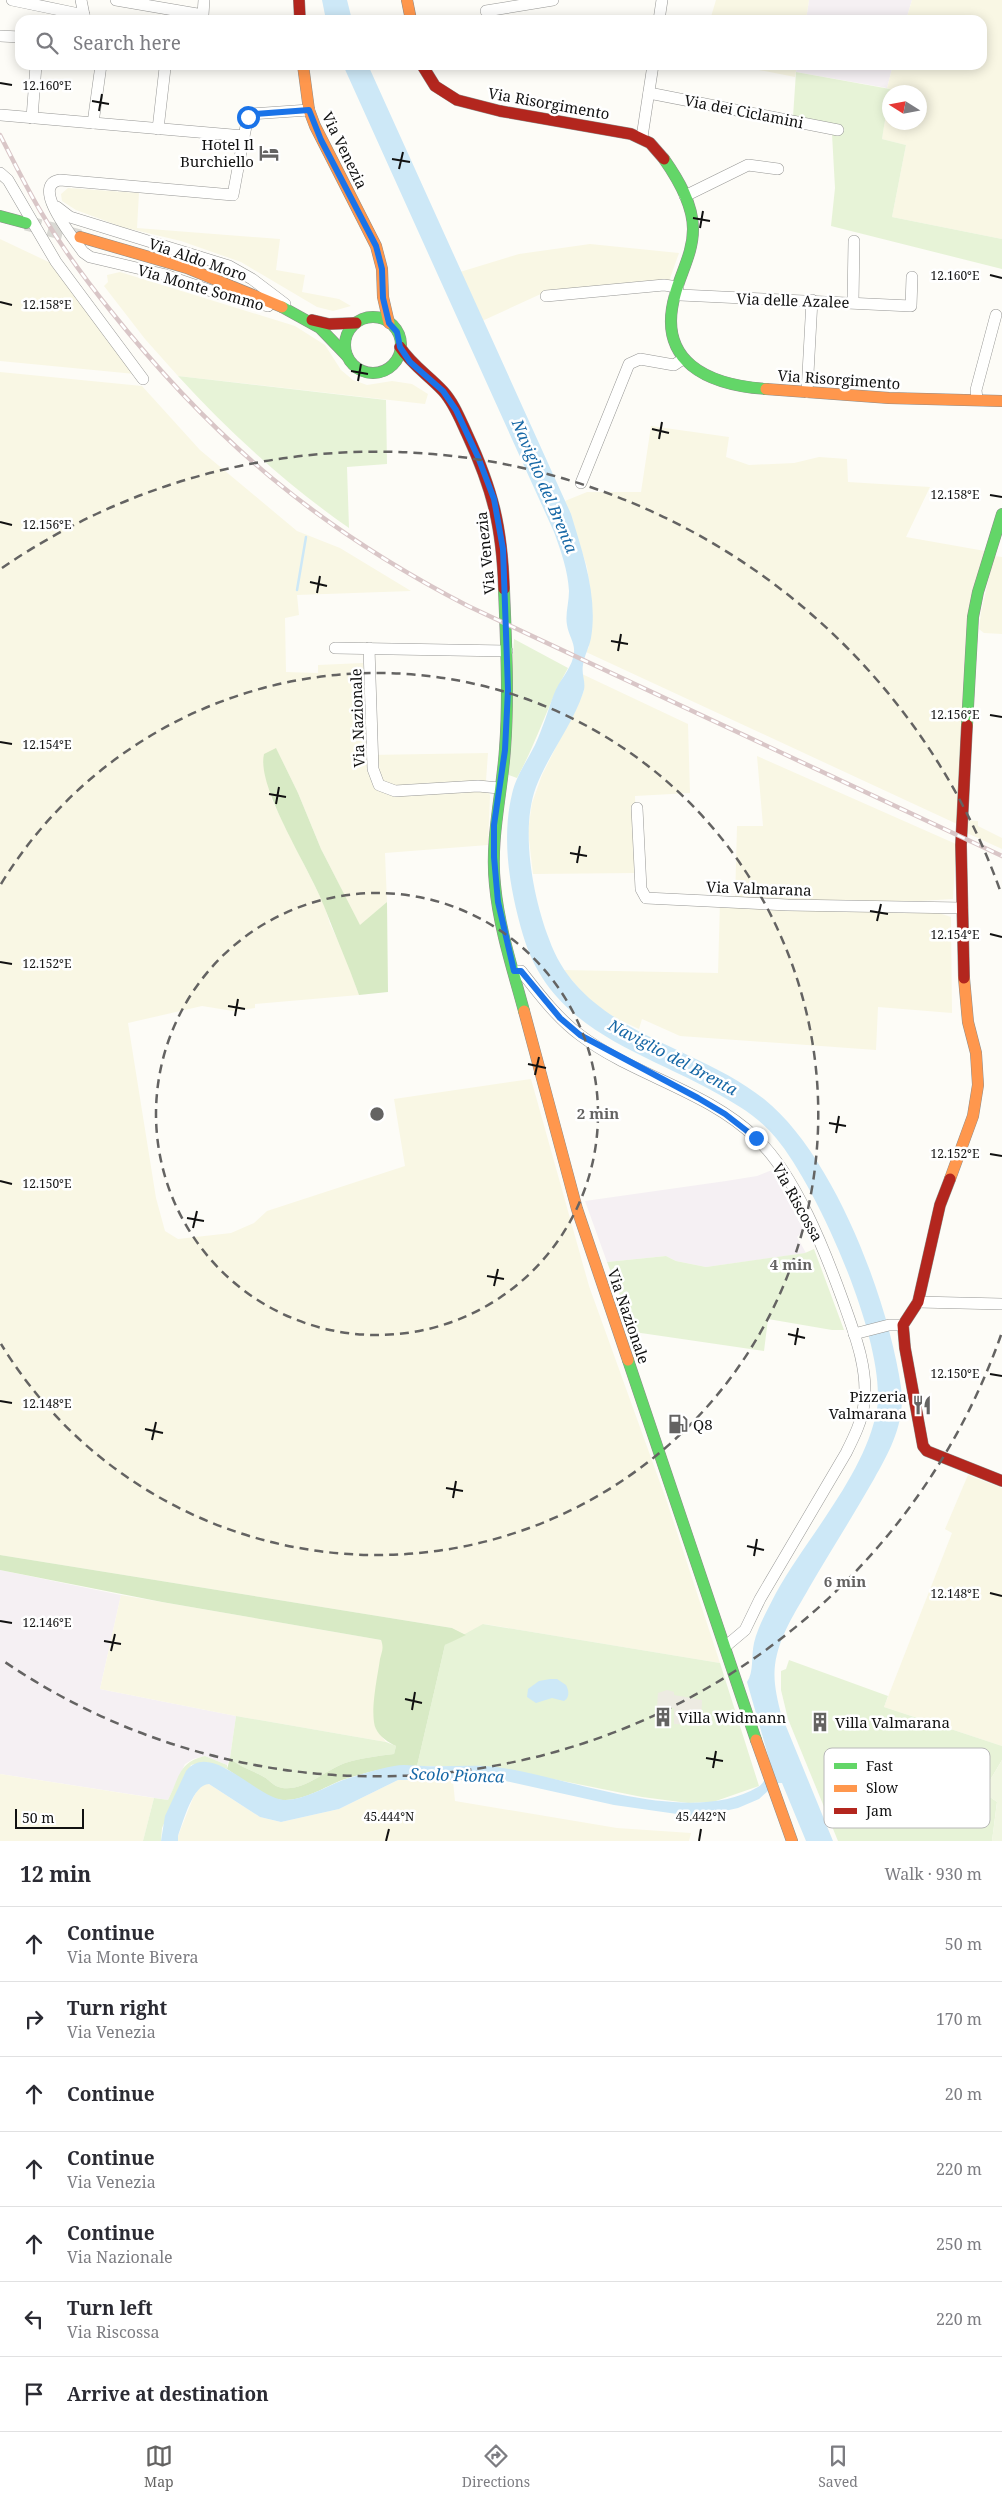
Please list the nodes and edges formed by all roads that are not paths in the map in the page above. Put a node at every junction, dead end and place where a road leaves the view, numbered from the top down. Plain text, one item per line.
1 (12, 0) edge
2 (81, 0) edge
3 (116, 0) edge
4 (204, 0) edge
5 (299, 0) edge
6 (408, 0) edge
7 (553, 0) edge
8 (662, 0) edge
9 (486, 11) dead end
10 (76, 15) edge
11 (85, 15) edge
12 (300, 15) edge
13 (410, 15) edge
14 (660, 15) edge
15 (0, 36) edge
16 (15, 37) edge
17 (36, 70) edge
18 (100, 70) edge
19 (165, 70) edge
20 (304, 70) edge
21 (425, 70) edge
22 (652, 70) edge
23 (650, 93) junction
24 (309, 110) junction
25 (1, 115) dead end
26 (32, 118) junction
27 (92, 123) junction
28 (158, 129) junction
29 (838, 130) dead end
30 (244, 136) junction
31 (642, 137) junction
32 (778, 169) dead end
33 (0, 173) edge
34 (49, 195) junction
35 (685, 196) junction
36 (0, 216) edge
37 (361, 216) junction
38 (26, 223) tunnel mouth
39 (80, 238) tunnel mouth
40 (854, 241) dead end
41 (912, 277) dead end
42 (676, 290) junction
43 (546, 296) dead end
44 (812, 300) junction
45 (853, 302) junction
46 (292, 311) junction
47 (996, 315) dead end
48 (303, 317) junction
49 (359, 322) junction
50 (389, 323) junction
51 (400, 347) junction
52 (347, 356) junction
53 (683, 359) junction
54 (386, 369) junction
55 (427, 378) junction
56 (143, 379) dead end
57 (808, 392) junction
58 (977, 399) junction
59 (1002, 401) edge
60 (581, 483) dead end
61 (1002, 514) edge
62 (506, 625) joint
63 (335, 648) dead end
64 (369, 648) junction
65 (507, 650) junction
66 (499, 788) junction
67 (637, 808) dead end
68 (962, 908) junction
69 (514, 971) junction
70 (918, 1302) junction
71 (1002, 1304) edge
72 (903, 1325) junction
73 (857, 1333) junction
74 (1002, 1481) edge
75 (726, 1646) junction
76 (792, 1841) edge

1 - 10 street
2 - 11 street
3 - 4 street
5 - 12 main road
6 - 13 main road
7 - 9 street
8 - 14 street
15 - 16 street
17 - 26 street
18 - 27 street
19 - 28 street
20 - 24 main road, Via Venezia
21 - 31 main road, Via Risorgimento
22 - 23 street
23 - 29 street, Via dei Ciclamini
23 - 31 street
24 - 30 street
24 - 37 main road, Via Venezia
25 - 26 street
26 - 27 street
27 - 28 street
28 - 30 street
30 - 34 street
31 - 35 main road, Via Risorgimento
32 - 35 street
33 - 56 street
34 - 46 street, Via Monte Sommo
34 - 46 street, Via Monte Sommo
35 - 42 main road, Via Risorgimento
36 - 38 main road
37 - 49 main road, Via Venezia
37 - 50 main road, Via Venezia
39 - 46 main road, Via Aldo Moro
40 - 45 street
41 - 45 street, Via delle Azalee
42 - 43 street
42 - 44 street, Via delle Azalee
42 - 53 main road, Via Risorgimento
44 - 45 street, Via delle Azalee
44 - 57 street
46 - 48 main road, Via Aldo Moro
47 - 58 street
48 - 49 main road, Via Aldo Moro
48 - 52 main road, Via Aldo Moro
49 - 50 main road
49 - 52 main road
50 - 51 main road
51 - 54 main road
51 - 55 main road, Via Venezia
52 - 54 main road
53 - 57 main road, Via Risorgimento
53 - 60 street
54 - 55 main road, Via Venezia
55 - 62 main road, Via Venezia
57 - 58 main road, Via Risorgimento
58 - 59 main road, Via Risorgimento
61 - 68 main road
62 - 65 main road, Via Nazionale
63 - 64 street, Via Nazionale
64 - 65 street, Via Nazionale
64 - 66 street, Via Nazionale
65 - 66 main road, Via Nazionale
66 - 69 main road, Via Nazionale
67 - 68 street, Via Valmarana
68 - 70 main road
69 - 73 street, Via Riscossa
69 - 75 main road, Via Nazionale
70 - 71 street
70 - 72 main road
72 - 73 street
72 - 74 main road
73 - 75 street, Via Riscossa
75 - 76 main road, Via Nazionale

